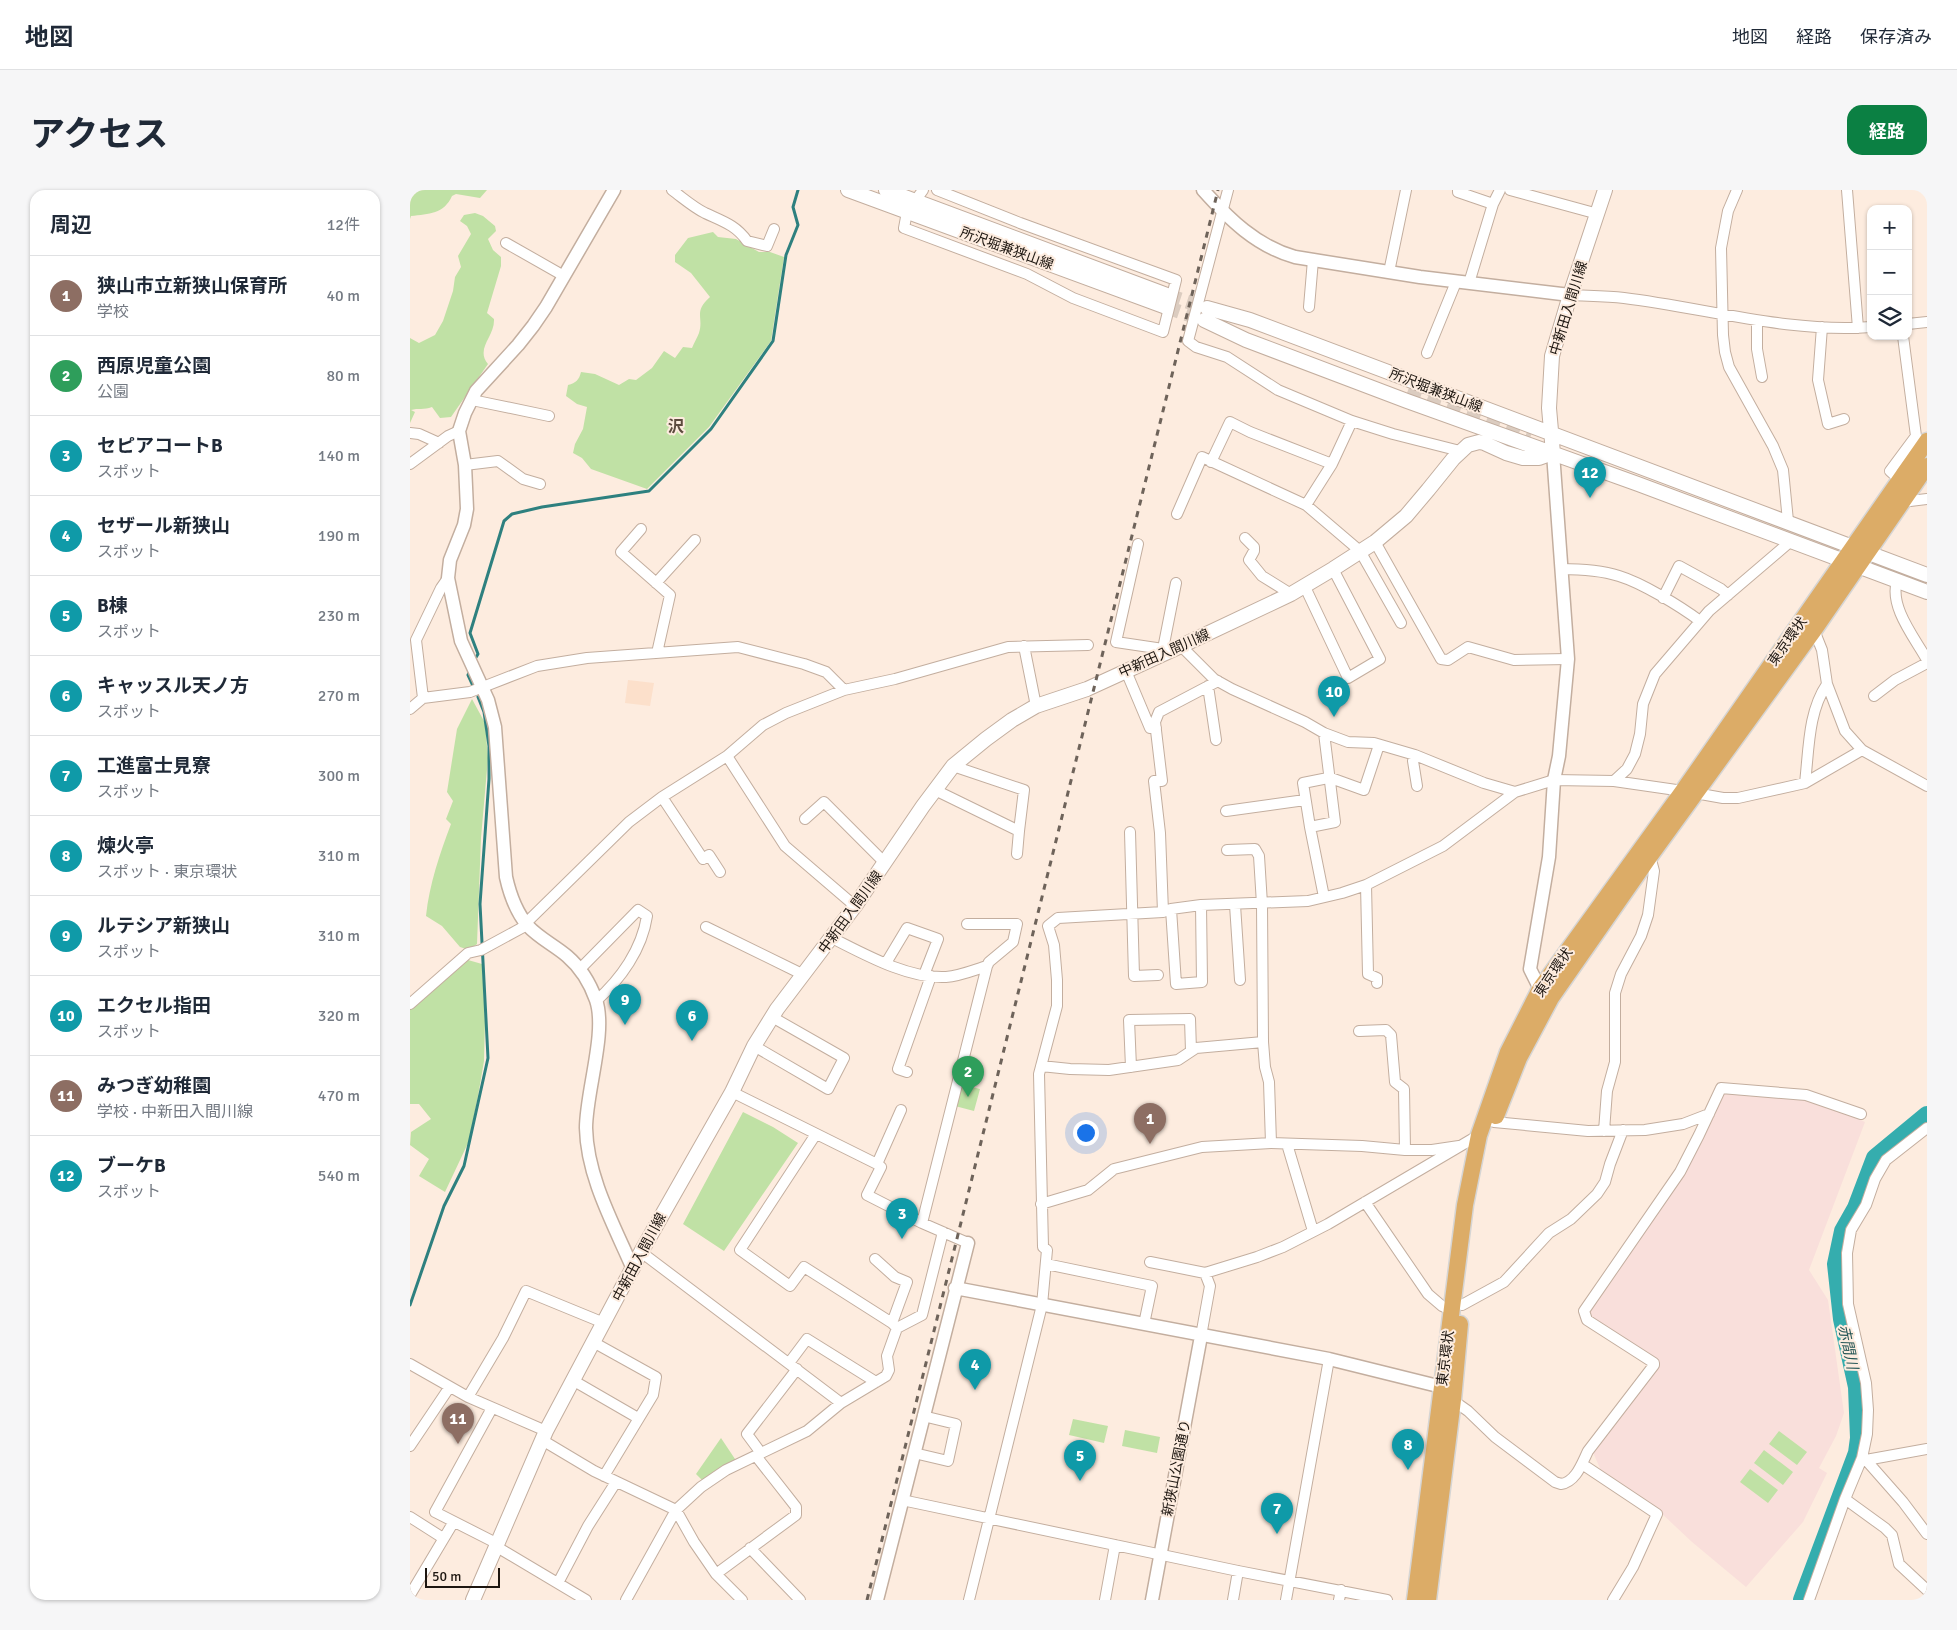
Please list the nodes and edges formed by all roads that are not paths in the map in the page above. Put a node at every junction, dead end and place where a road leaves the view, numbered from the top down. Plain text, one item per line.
1 (614, 190) edge
2 (672, 190) edge
3 (848, 190) edge
4 (886, 190) edge
5 (937, 190) edge
6 (1203, 190) edge
7 (1228, 190) edge
8 (1406, 190) edge
9 (1458, 190) edge
10 (1500, 190) edge
11 (1510, 190) edge
12 (1605, 190) edge
13 (1737, 190) edge
14 (1847, 190) edge
15 (915, 201) edge
16 (1493, 204) junction
17 (1223, 211) junction
18 (1598, 214) junction
19 (774, 229) dead end
20 (506, 244) dead end
21 (1313, 260) junction
22 (1388, 272) junction
23 (564, 276) junction
24 (1456, 282) junction
25 (1469, 283) junction
26 (1570, 295) junction
27 (1167, 301) tunnel mouth
28 (1309, 308) dead end
29 (1205, 314) junction
30 (1723, 315) junction
31 (1758, 322) junction
32 (1927, 322) edge
33 (1912, 324) edge
34 (1822, 327) junction
35 (1867, 327) edge
36 (1858, 328) junction
37 (1904, 340) edge
38 (1427, 353) dead end
39 (1762, 377) dead end
40 (1408, 391) tunnel mouth
41 (472, 400) junction
42 (550, 416) dead end
43 (1352, 420) junction
44 (1844, 420) dead end
45 (1465, 422) junction
46 (459, 431) junction
47 (410, 434) edge
48 (1551, 435) junction
49 (1927, 441) edge
50 (438, 443) junction
51 (1461, 450) junction
52 (1553, 453) junction
53 (1212, 462) junction
54 (410, 464) edge
55 (1332, 464) junction
56 (465, 465) junction
57 (1927, 466) edge
58 (1900, 480) junction
59 (540, 484) dead end
60 (1927, 499) edge
61 (1902, 502) junction
62 (1306, 505) junction
63 (1177, 514) dead end
64 (1788, 522) junction
65 (641, 529) dead end
66 (1244, 538) dead end
67 (695, 540) dead end
68 (1791, 541) junction
69 (1374, 542) junction
70 (1138, 544) dead end
71 (1860, 549) junction
72 (1360, 551) junction
73 (1850, 564) junction
74 (1333, 569) junction
75 (1562, 569) junction
76 (1927, 575) edge
77 (448, 578) junction
78 (1898, 581) junction
79 (656, 583) junction
80 (1176, 583) dead end
81 (1305, 587) junction
82 (1927, 592) edge
83 (1291, 594) junction
84 (1728, 596) junction
85 (1663, 598) junction
86 (1700, 621) junction
87 (1401, 622) dead end
88 (1814, 630) junction
89 (413, 641) edge
90 (1088, 645) dead end
91 (1024, 646) junction
92 (1181, 646) junction
93 (657, 652) junction
94 (1162, 652) junction
95 (1568, 659) junction
96 (1927, 660) edge
97 (1126, 671) junction
98 (1218, 681) junction
99 (1827, 684) junction
100 (1208, 686) junction
101 (483, 688) junction
102 (844, 690) junction
103 (1874, 696) dead end
104 (423, 698) junction
105 (1036, 706) junction
106 (410, 709) edge
107 (1156, 728) junction
108 (1324, 733) junction
109 (1216, 740) dead end
110 (1379, 745) junction
111 (1862, 750) junction
112 (1414, 755) junction
113 (727, 756) junction
114 (954, 766) junction
115 (1328, 778) junction
116 (1554, 780) junction
117 (1614, 781) junction
118 (1805, 782) junction
119 (1417, 786) dead end
120 (1927, 786) edge
121 (935, 790) junction
122 (1515, 792) junction
123 (1689, 792) junction
124 (662, 796) junction
125 (1305, 800) junction
126 (1226, 811) dead end
127 (805, 819) dead end
128 (1310, 826) junction
129 (1019, 830) junction
130 (1130, 832) dead end
131 (1227, 850) dead end
132 (1017, 854) dead end
133 (1650, 856) junction
134 (885, 863) junction
135 (720, 872) dead end
136 (1366, 885) junction
137 (1324, 898) junction
138 (1262, 904) junction
139 (1236, 905) junction
140 (855, 906) junction
141 (1201, 906) junction
142 (1167, 910) junction
143 (1131, 914) junction
144 (526, 924) junction
145 (967, 924) dead end
146 (706, 927) dead end
147 (832, 938) junction
148 (886, 963) junction
149 (987, 966) junction
150 (580, 969) junction
151 (804, 974) junction
152 (1158, 975) dead end
153 (927, 976) junction
154 (1240, 980) dead end
155 (1377, 983) dead end
156 (1546, 994) junction
157 (596, 1001) junction
158 (410, 1004) edge
159 (772, 1016) junction
160 (1359, 1032) dead end
161 (1263, 1042) junction
162 (754, 1046) junction
163 (1191, 1051) junction
164 (1041, 1066) junction
165 (1131, 1067) junction
166 (906, 1072) dead end
167 (732, 1092) junction
168 (902, 1110) dead end
169 (1709, 1114) junction
170 (1861, 1114) dead end
171 (1494, 1122) junction
172 (1927, 1128) edge
173 (1623, 1130) junction
174 (1604, 1131) junction
175 (816, 1134) junction
176 (1479, 1135) junction
177 (1271, 1144) junction
178 (1287, 1144) junction
179 (1460, 1146) junction
180 (1405, 1150) junction
181 (877, 1164) junction
182 (1365, 1202) junction
183 (1041, 1204) junction
184 (922, 1223) junction
185 (1313, 1231) junction
186 (943, 1232) junction
187 (968, 1243) joint
188 (641, 1252) junction
189 (875, 1259) dead end
190 (1150, 1262) dead end
191 (1046, 1264) junction
192 (632, 1269) junction
193 (1205, 1273) junction
194 (955, 1288) junction
195 (1042, 1305) junction
196 (1457, 1308) junction
197 (604, 1323) junction
198 (1144, 1324) junction
199 (895, 1326) junction
200 (1201, 1336) junction
201 (593, 1342) junction
202 (1329, 1359) junction
203 (410, 1364) edge
204 (793, 1366) junction
205 (574, 1381) junction
206 (876, 1382) junction
207 (1442, 1387) junction
208 (449, 1388) junction
209 (468, 1397) junction
210 (1453, 1400) junction
211 (841, 1403) junction
212 (492, 1408) junction
213 (923, 1416) junction
214 (638, 1418) junction
215 (544, 1435) junction
216 (410, 1446) edge
217 (1927, 1449) edge
218 (914, 1453) junction
219 (759, 1454) junction
220 (1864, 1459) junction
221 (1582, 1464) junction
222 (604, 1476) junction
223 (616, 1482) junction
224 (1845, 1499) junction
225 (902, 1500) junction
226 (676, 1510) junction
227 (410, 1517) edge
228 (989, 1519) junction
229 (453, 1523) junction
230 (1927, 1534) edge
231 (443, 1538) junction
232 (497, 1545) junction
233 (1115, 1545) junction
234 (750, 1548) junction
235 (1160, 1554) junction
236 (1238, 1571) junction
237 (716, 1574) junction
238 (1290, 1581) junction
239 (558, 1583) junction
240 (1927, 1590) edge
241 (410, 1595) edge
242 (1340, 1595) edge
243 (473, 1600) edge
244 (586, 1600) edge
245 (626, 1600) edge
246 (742, 1600) edge
247 (800, 1600) edge
248 (878, 1600) edge
249 (969, 1600) edge
250 (1105, 1600) edge
251 (1152, 1600) edge
252 (1233, 1600) edge
253 (1286, 1600) edge
254 (1387, 1600) edge
255 (1415, 1600) edge
256 (1428, 1600) edge
257 (1613, 1600) edge
258 (1808, 1600) edge

1 - 23 street
2 - 19 street
3 - 15 main road, 所沢堀兼狭山線
4 - 15 main road, 所沢堀兼狭山線
5 - 15 street
6 - 17 street
7 - 17 street
8 - 22 street
9 - 16 street
10 - 16 street
11 - 18 street
12 - 18 main road, 中新田入間川線
13 - 30 street
14 - 36 street
15 - 27 main road, 所沢堀兼狭山線
16 - 25 street
17 - 21 street
17 - 43 street
18 - 26 main road, 中新田入間川線
20 - 23 street
21 - 22 street
21 - 28 street
22 - 24 street
23 - 41 street
24 - 25 street
24 - 38 street
25 - 26 street
26 - 30 street
26 - 48 main road, 中新田入間川線
29 - 40 main road, 所沢堀兼狭山線
29 - 45 main road, 所沢堀兼狭山線
29 - 48 main road, 所沢堀兼狭山線
30 - 31 street
30 - 64 street
31 - 34 street
31 - 39 street
32 - 33 street
34 - 36 street
34 - 44 street
35 - 36 street
37 - 58 street
41 - 42 street
41 - 46 street
43 - 51 street
43 - 55 street
45 - 51 main road, 中新田入間川線
45 - 52 main road, 所沢堀兼狭山線
46 - 50 street
46 - 56 street
47 - 50 street
48 - 52 main road, 中新田入間川線
48 - 64 main road, 所沢堀兼狭山線
49 - 58 highway, 東京環状
50 - 54 street
51 - 52 main road
51 - 69 main road, 中新田入間川線
52 - 68 main road, 所沢堀兼狭山線
52 - 75 street
53 - 55 street
53 - 62 street
53 - 63 street
55 - 62 street
56 - 59 street
56 - 77 street
57 - 61 highway, 東京環状
58 - 71 highway, 東京環状
60 - 61 street
61 - 71 highway, 東京環状
62 - 72 street
64 - 71 main road, 所沢堀兼狭山線
65 - 79 street
66 - 83 street
67 - 79 street
68 - 73 main road, 所沢堀兼狭山線
68 - 84 street
69 - 72 main road, 中新田入間川線
69 - 95 street
70 - 94 street
71 - 73 highway, 東京環状
71 - 76 main road, 所沢堀兼狭山線
72 - 74 main road, 中新田入間川線
72 - 87 street
73 - 78 main road, 所沢堀兼狭山線
73 - 88 highway, 東京環状
73 - 123 highway, 東京環状
74 - 81 main road, 中新田入間川線
74 - 81 street
75 - 85 street
75 - 95 street
77 - 89 street
77 - 101 street
78 - 82 main road, 所沢堀兼狭山線
78 - 96 street
79 - 93 street
80 - 94 street
81 - 83 main road, 中新田入間川線
83 - 92 main road, 中新田入間川線
84 - 85 street
84 - 86 street
85 - 86 street
86 - 117 street
88 - 99 street
88 - 123 highway, 東京環状
89 - 104 street
90 - 91 street
91 - 102 street
91 - 105 street
92 - 94 main road, 中新田入間川線
92 - 98 street
93 - 101 street
93 - 102 street
94 - 97 main road, 中新田入間川線
95 - 116 street
96 - 103 street
97 - 105 main road, 中新田入間川線
97 - 107 street
98 - 100 street
98 - 108 street
99 - 111 street
99 - 118 street
100 - 107 street
100 - 109 street
101 - 104 street
101 - 144 street
102 - 113 street
104 - 106 street
105 - 114 main road, 中新田入間川線
107 - 142 street
108 - 110 street
108 - 115 street
110 - 112 street
110 - 115 street
111 - 118 street
111 - 120 street
112 - 119 street
112 - 122 street
113 - 124 street
113 - 140 street
114 - 121 main road, 中新田入間川線
114 - 129 street
115 - 125 street
115 - 128 street
116 - 117 street
116 - 122 street
116 - 156 street
117 - 123 street
118 - 123 street
121 - 129 street
121 - 134 main road, 中新田入間川線
122 - 136 street
123 - 133 highway, 東京環状
123 - 156 highway, 東京環状
124 - 135 street
124 - 144 street
125 - 126 street
125 - 128 street
127 - 134 street
128 - 137 street
129 - 132 street
130 - 143 street
131 - 138 street
133 - 156 highway, 東京環状
133 - 174 street
134 - 140 main road, 中新田入間川線
136 - 137 street
136 - 155 street
137 - 138 street
138 - 139 street
138 - 161 street
139 - 141 street
139 - 154 street
140 - 147 main road, 中新田入間川線
141 - 142 street
141 - 142 street
142 - 143 street
143 - 152 street
143 - 164 street
144 - 150 street
144 - 158 street
145 - 149 street
146 - 151 street
147 - 148 street
147 - 151 main road, 中新田入間川線
148 - 153 street
148 - 153 street
149 - 153 street
149 - 184 street
150 - 157 street
150 - 157 street
151 - 159 main road, 中新田入間川線
153 - 166 street
156 - 171 highway, 東京環状
156 - 176 highway, 東京環状
157 - 192 street
159 - 162 main road, 中新田入間川線
159 - 162 street
160 - 180 street
161 - 163 street
161 - 177 street
162 - 167 main road, 中新田入間川線
163 - 165 street
163 - 165 street
164 - 165 street
164 - 183 street
167 - 175 street
167 - 188 main road, 中新田入間川線
168 - 181 street
169 - 170 street
169 - 173 street
169 - 221 street
171 - 174 street
171 - 196 highway, 東京環状
172 - 220 street
173 - 174 street
173 - 196 street
175 - 181 street
175 - 199 street
176 - 179 street
176 - 196 highway, 東京環状
177 - 178 street
177 - 183 street
178 - 180 street
178 - 185 street
179 - 180 street
179 - 182 street
181 - 184 street
182 - 185 street
182 - 196 street
183 - 191 street
184 - 186 street
185 - 193 street
186 - 187 street
186 - 199 street
187 - 194 street
188 - 192 main road, 中新田入間川線
188 - 204 street
189 - 199 street
190 - 193 street
191 - 195 street
191 - 198 street
192 - 197 main road, 中新田入間川線
193 - 200 street
194 - 195 street
194 - 213 street
195 - 198 street
195 - 228 street
196 - 207 highway, 東京環状
196 - 210 highway, 東京環状
197 - 201 main road, 中新田入間川線
197 - 209 street
198 - 200 street
199 - 206 street
200 - 202 street
200 - 235 street, 新狭山公園通り
201 - 205 main road, 中新田入間川線
201 - 214 street
202 - 207 street
202 - 238 street
203 - 208 street
204 - 206 street
204 - 211 street
204 - 219 street
205 - 214 street
205 - 215 main road, 中新田入間川線
206 - 211 street
207 - 210 street
207 - 255 highway, 東京環状
208 - 209 street
208 - 216 street
209 - 212 street
210 - 221 street
210 - 256 highway, 東京環状
211 - 219 street
212 - 215 street
212 - 229 street
213 - 218 street
213 - 218 street
214 - 222 street
215 - 222 street
215 - 232 main road, 中新田入間川線
217 - 220 street
218 - 225 street
219 - 226 street
219 - 234 street
220 - 224 street
220 - 230 street
221 - 257 street
222 - 223 street
223 - 226 street
223 - 239 street
224 - 240 street
224 - 258 street
225 - 228 street
225 - 248 street
226 - 237 street
226 - 245 street
227 - 231 street
228 - 233 street
228 - 249 street
229 - 231 street
229 - 232 street
231 - 241 street
232 - 239 street
232 - 243 main road, 中新田入間川線
233 - 235 street
233 - 250 street
234 - 237 street
234 - 247 street
235 - 236 street
235 - 251 street, 新狭山公園通り
236 - 238 street
236 - 252 street
237 - 246 street
238 - 242 street
238 - 253 street
239 - 244 street
242 - 254 street

